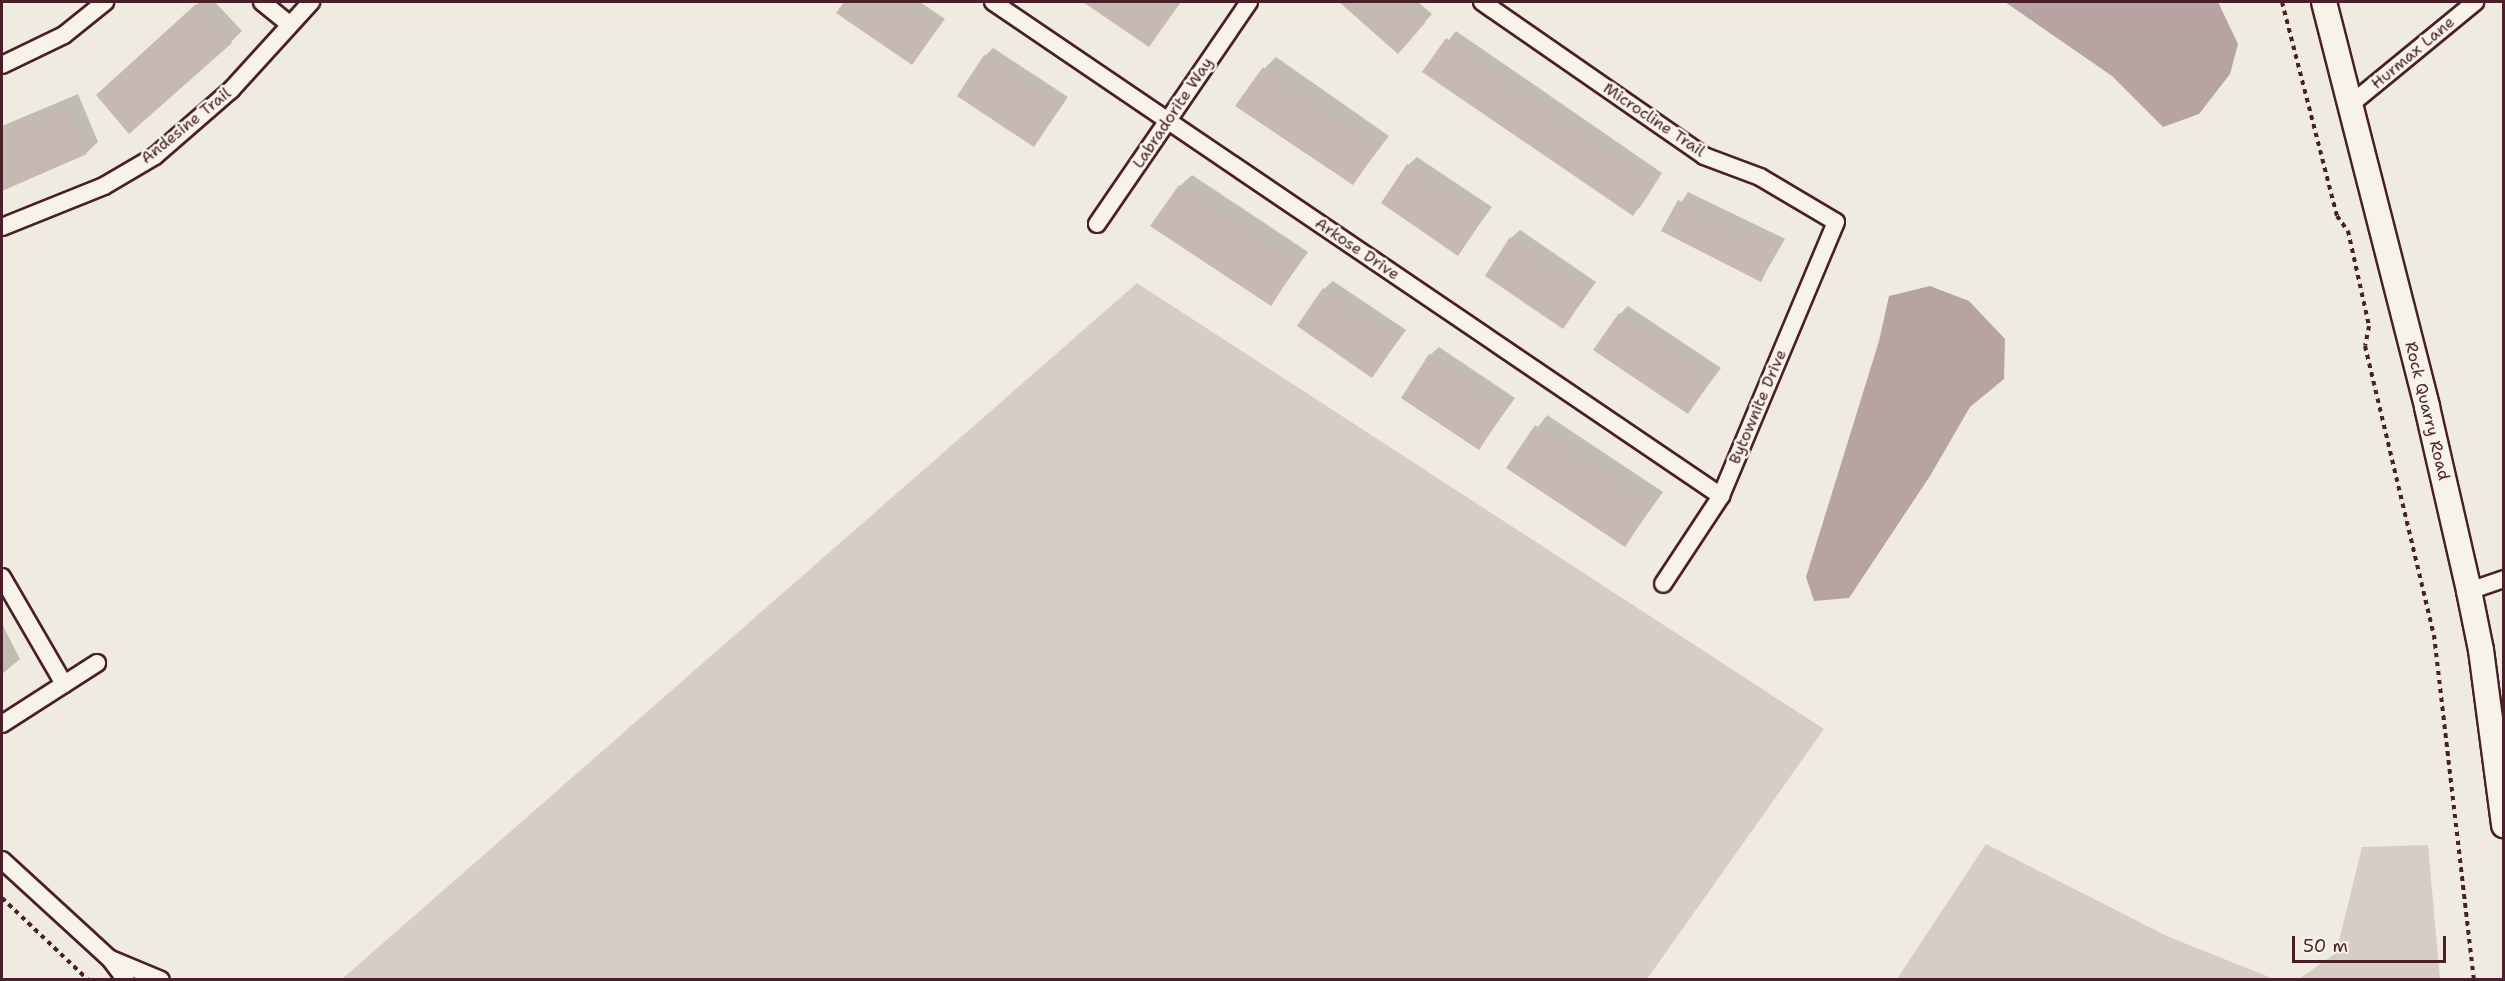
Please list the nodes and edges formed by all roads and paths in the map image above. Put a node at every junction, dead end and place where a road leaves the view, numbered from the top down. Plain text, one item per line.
1 (105, 2) edge
2 (262, 2) edge
3 (310, 2) edge
4 (993, 2) edge
5 (1249, 2) edge
6 (1482, 2) edge
7 (2282, 2) edge
8 (2324, 2) edge
9 (2475, 2) edge
10 (290, 25) junction
11 (2, 65) edge
12 (2351, 104) junction
13 (1167, 120) junction
14 (1836, 222) joint
15 (1097, 224) dead end
16 (2, 227) edge
17 (1721, 496) junction
18 (2, 577) edge
19 (2504, 579) edge
20 (1663, 584) dead end
21 (2469, 591) junction
22 (97, 663) dead end
23 (64, 684) junction
24 (2, 724) edge
25 (2504, 825) edge
26 (2, 860) edge
27 (2, 898) edge
28 (110, 959) junction
29 (88, 980) edge
30 (126, 980) edge
31 (161, 980) edge
32 (2474, 980) edge

1 - 11 street
2 - 10 street
3 - 10 street, Andesine Trail
4 - 13 street, Arkose Drive
5 - 13 street, Labradorite Way
6 - 14 street, Microcline Trail
7 - 32 path
8 - 12 main road, Rock Quarry Road
9 - 12 street, Hurmax Lane
10 - 16 street, Andesine Trail
12 - 21 main road, Rock Quarry Road
13 - 15 street, Labradorite Way
13 - 17 street, Arkose Drive
14 - 17 street, Bytownite Drive
17 - 20 street, Bytownite Drive
18 - 23 street
19 - 21 street
21 - 25 main road, Rock Quarry Road
22 - 23 street
23 - 24 street
26 - 28 street
27 - 29 path
28 - 30 street
28 - 31 street

